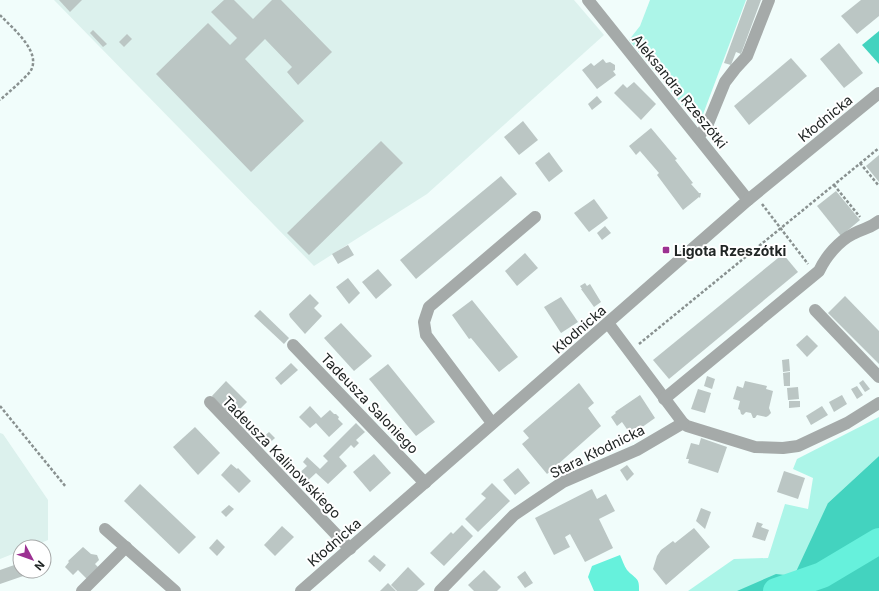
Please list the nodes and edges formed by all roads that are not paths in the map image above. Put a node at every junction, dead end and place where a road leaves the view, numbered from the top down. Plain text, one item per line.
1 (588, 0) edge
2 (769, 0) edge
3 (879, 93) edge
4 (698, 137) junction
5 (748, 200) junction
6 (535, 216) dead end
7 (875, 225) edge
8 (815, 310) dead end
9 (608, 323) junction
10 (293, 345) dead end
11 (879, 377) edge
12 (664, 399) junction
13 (210, 402) dead end
14 (879, 403) edge
15 (492, 423) junction
16 (683, 423) junction
17 (425, 483) junction
18 (105, 529) dead end
19 (126, 547) junction
20 (350, 549) junction
21 (82, 591) edge
22 (175, 591) edge
23 (301, 591) edge
24 (440, 591) edge

1 - 4 street, Aleksandra Rzeszótki
2 - 4 street
3 - 5 street, Kłodnicka
4 - 5 street, Aleksandra Rzeszótki
5 - 9 street, Kłodnicka
6 - 15 street
7 - 12 street
8 - 11 street
9 - 12 street
9 - 15 street, Kłodnicka
10 - 17 street, Tadeusza Saloniego
12 - 16 street
13 - 20 street, Tadeusza Kalinowskiego
14 - 16 street
15 - 17 street, Kłodnicka
16 - 24 street, Stara Kłodnicka
17 - 20 street, Kłodnicka
18 - 19 street
19 - 21 street
19 - 22 street
20 - 23 street, Kłodnicka

